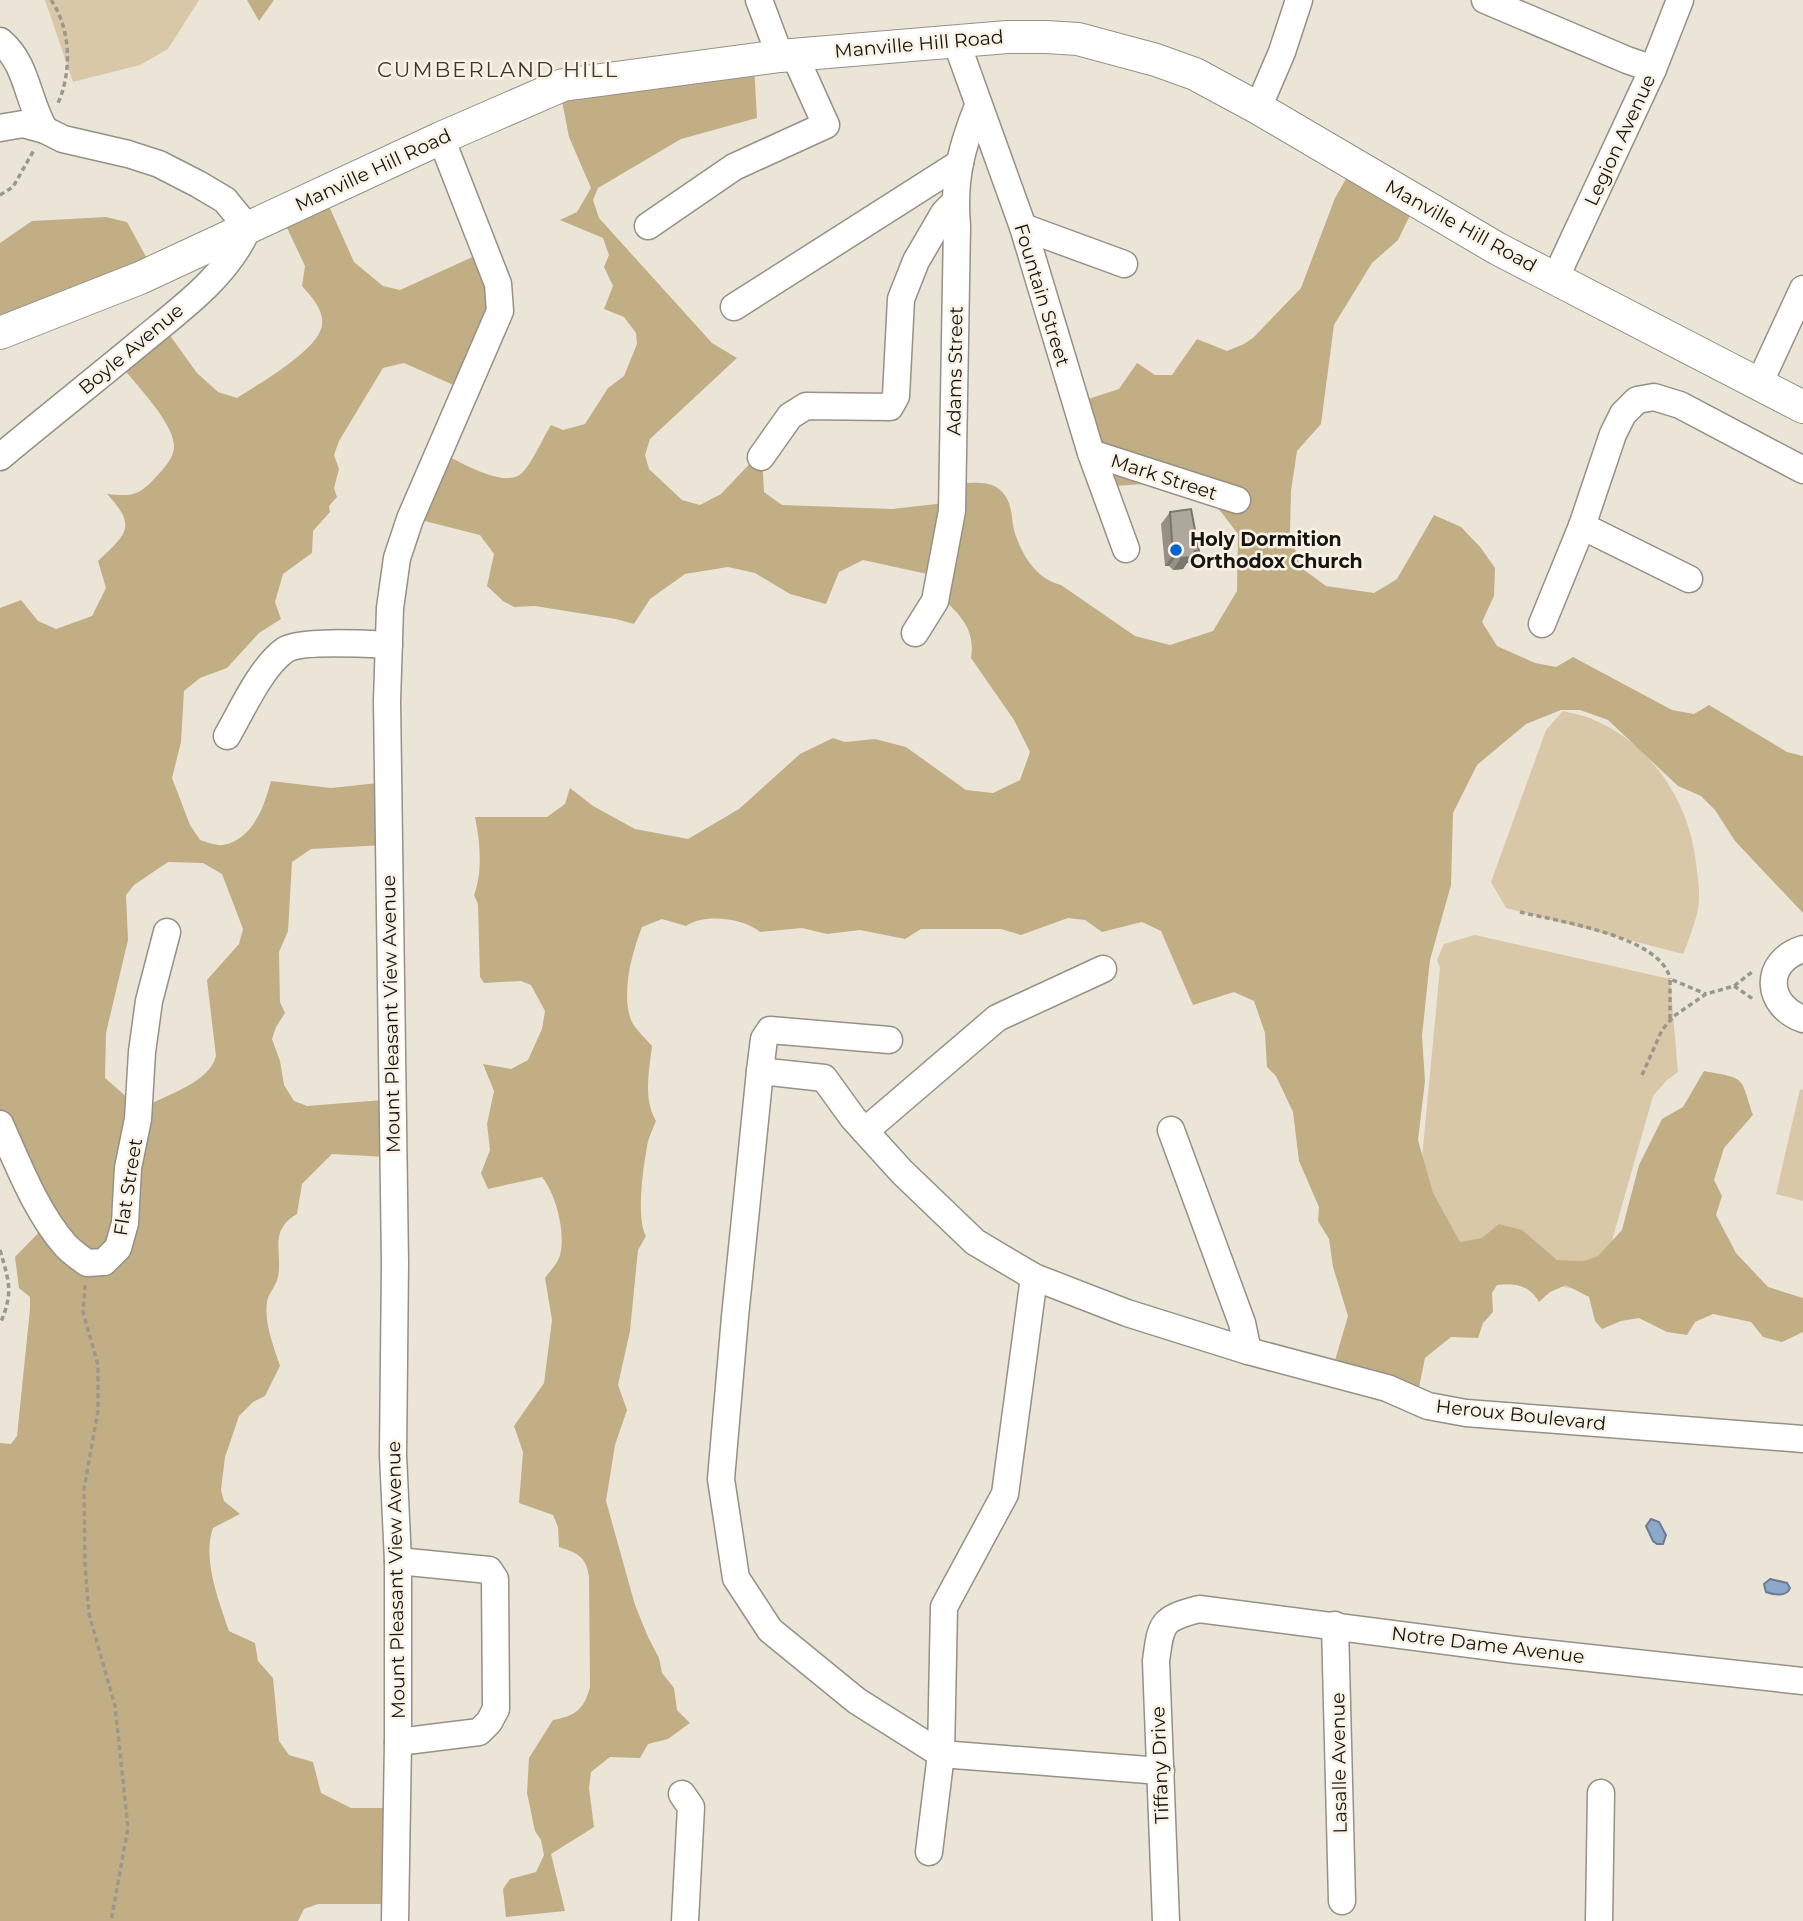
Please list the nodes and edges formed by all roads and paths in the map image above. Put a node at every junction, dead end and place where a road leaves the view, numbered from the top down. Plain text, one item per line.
1 (760, 0) edge
2 (1299, 0) edge
3 (1485, 0) edge
4 (1680, 0) edge
5 (0, 41) edge
6 (956, 41) junction
7 (787, 55) junction
8 (1653, 69) junction
9 (978, 106) junction
10 (1258, 108) junction
11 (0, 128) edge
12 (45, 130) junction
13 (440, 138) junction
14 (960, 163) junction
15 (955, 202) junction
16 (648, 226) dead end
17 (1023, 227) junction
18 (248, 228) junction
19 (1124, 264) dead end
20 (1555, 279) junction
21 (1803, 289) edge
22 (734, 307) dead end
23 (0, 333) edge
24 (1759, 384) junction
25 (1803, 407) edge
26 (1091, 453) junction
27 (0, 457) edge
28 (761, 457) dead end
29 (1803, 470) edge
30 (1237, 500) dead end
31 (1582, 526) junction
32 (1126, 549) dead end
33 (1689, 579) dead end
34 (1542, 624) dead end
35 (915, 633) dead end
36 (389, 645) junction
37 (226, 736) dead end
38 (1520, 912) dead end
39 (167, 932) dead end
40 (1803, 949) edge
41 (1103, 969) dead end
42 (1754, 971) dead end
43 (1670, 979) junction
44 (1734, 986) junction
45 (1706, 994) junction
46 (1754, 1000) dead end
47 (1803, 1019) edge
48 (1670, 1021) junction
49 (889, 1040) dead end
50 (760, 1071) junction
51 (1642, 1074) dead end
52 (0, 1124) edge
53 (1171, 1130) dead end
54 (865, 1131) junction
55 (0, 1250) edge
56 (87, 1263) junction
57 (1034, 1277) junction
58 (0, 1324) edge
59 (1248, 1351) junction
60 (1803, 1439) edge
61 (398, 1561) junction
62 (1174, 1616) joint
63 (1335, 1625) junction
64 (1803, 1681) edge
65 (398, 1742) junction
66 (941, 1754) junction
67 (1161, 1771) junction
68 (1601, 1793) dead end
69 (682, 1794) dead end
70 (929, 1852) dead end
71 (1342, 1901) dead end
72 (111, 1921) edge
73 (395, 1921) edge
74 (685, 1921) edge
75 (1166, 1921) edge
76 (1599, 1921) edge

1 - 7 street
2 - 10 street
3 - 8 street
4 - 8 street, Legion Avenue
5 - 12 street
6 - 7 main road, Manville Hill Road
6 - 9 street, Fountain Street
6 - 10 main road, Manville Hill Road
7 - 13 main road, Manville Hill Road
7 - 16 street
8 - 20 street, Legion Avenue
9 - 14 street, Adams Street
9 - 17 street, Fountain Street
10 - 20 main road, Manville Hill Road
11 - 12 street
12 - 18 street
13 - 18 main road, Manville Hill Road
13 - 36 street, Mount Pleasant View Avenue
14 - 15 street, Adams Street
14 - 22 street
15 - 28 street
15 - 35 street, Adams Street
17 - 19 street
17 - 26 street, Fountain Street
18 - 23 main road, Manville Hill Road
18 - 27 street, Boyle Avenue
20 - 24 main road, Manville Hill Road
21 - 24 street
24 - 25 main road, Manville Hill Road
26 - 30 street, Mark Street
26 - 32 street, Fountain Street
29 - 31 street
31 - 33 street
31 - 34 street
36 - 37 street
36 - 61 street, Mount Pleasant View Avenue
38 - 43 path
39 - 56 street, Flat Street
40 - 47 street
41 - 54 street
42 - 44 path
43 - 45 path
43 - 48 path
44 - 45 path
44 - 46 path
45 - 48 path
48 - 51 path
49 - 50 street
50 - 54 street, Heroux Boulevard
50 - 66 street
52 - 56 street
53 - 59 street
54 - 57 street, Heroux Boulevard
55 - 58 path
56 - 72 path
57 - 59 street, Heroux Boulevard
57 - 66 street
59 - 60 street, Heroux Boulevard
61 - 65 street, Mount Pleasant View Avenue
61 - 65 street
62 - 63 street, Notre Dame Avenue
62 - 67 street, Tiffany Drive
63 - 64 street, Notre Dame Avenue
63 - 71 street, Lasalle Avenue
65 - 73 street, Mount Pleasant View Avenue
66 - 67 street
66 - 70 street
67 - 75 street, Tiffany Drive
68 - 76 street
69 - 74 street

